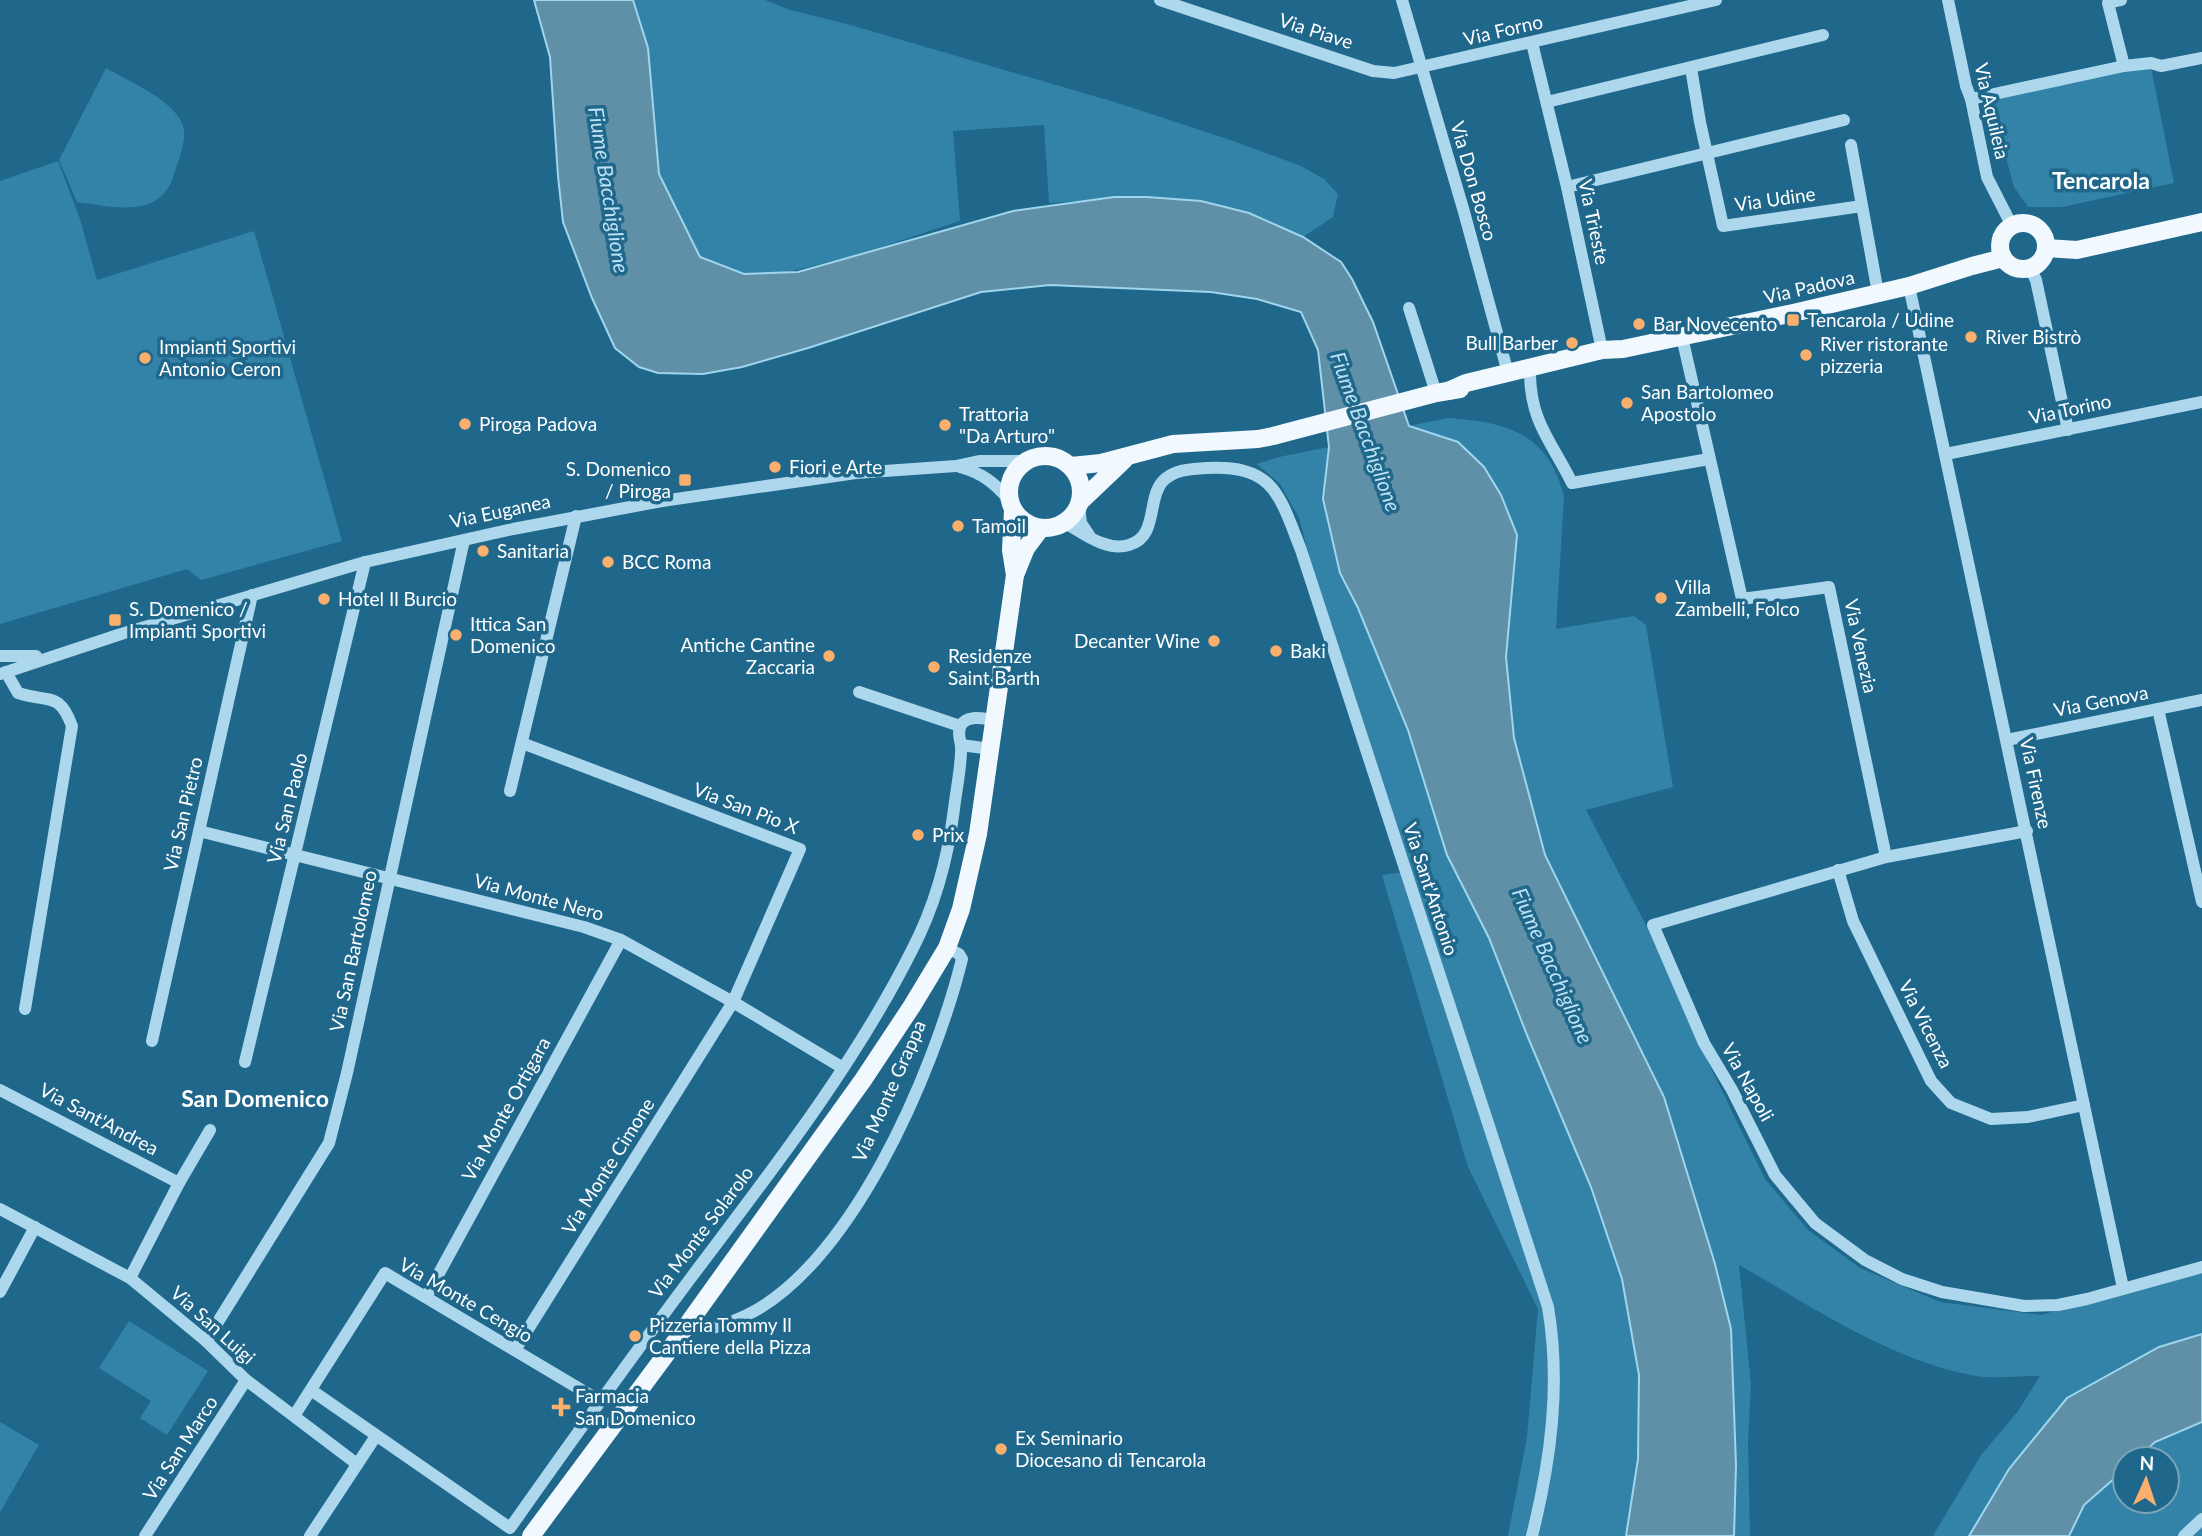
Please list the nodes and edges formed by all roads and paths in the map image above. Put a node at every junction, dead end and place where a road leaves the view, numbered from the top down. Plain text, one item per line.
1 (1160, 0) edge
2 (1402, 0) edge
3 (1716, 0) edge
4 (1948, 0) edge
5 (2120, 0) edge
6 (1823, 35) dead end
7 (1532, 43) junction
8 (2202, 58) edge
9 (2124, 66) junction
10 (1421, 68) junction
11 (1690, 68) junction
12 (1970, 99) junction
13 (1547, 102) junction
14 (1844, 120) dead end
15 (1851, 145) dead end
16 (1706, 155) junction
17 (1567, 187) junction
18 (1862, 206) junction
19 (2202, 222) edge
20 (2012, 226) junction
21 (2046, 248) junction
22 (2003, 258) junction
23 (2033, 274) junction
24 (1909, 286) junction
25 (1878, 293) junction
26 (1409, 308) dead end
27 (1682, 337) junction
28 (1623, 349) junction
29 (1602, 350) junction
30 (1508, 373) junction
31 (1530, 375) junction
32 (1436, 394) junction
33 (2202, 402) edge
34 (2068, 430) junction
35 (1946, 454) junction
36 (1127, 457) junction
37 (1709, 459) junction
38 (1027, 461) junction
39 (956, 466) junction
40 (1070, 466) junction
41 (1079, 504) junction
42 (1012, 505) junction
43 (576, 516) junction
44 (1065, 523) junction
45 (1041, 528) junction
46 (1091, 538) junction
47 (464, 540) junction
48 (365, 562) junction
49 (1015, 575) junction
50 (253, 595) junction
51 (64, 651) junction
52 (0, 656) edge
53 (3, 673) edge
54 (859, 692) dead end
55 (2202, 700) edge
56 (2158, 709) junction
57 (995, 720) junction
58 (960, 726) junction
59 (2007, 740) junction
60 (522, 743) junction
61 (961, 745) junction
62 (991, 749) junction
63 (510, 791) dead end
64 (199, 831) junction
65 (2027, 831) junction
66 (295, 856) junction
67 (1886, 857) junction
68 (1838, 870) junction
69 (389, 878) junction
70 (2202, 902) edge
71 (621, 940) junction
72 (947, 948) junction
73 (733, 1002) junction
74 (25, 1009) dead end
75 (152, 1041) dead end
76 (245, 1062) dead end
77 (843, 1068) junction
78 (0, 1090) edge
79 (2084, 1105) junction
80 (210, 1130) dead end
81 (762, 1183) junction
82 (179, 1184) junction
83 (780, 1196) junction
84 (0, 1209) edge
85 (35, 1227) junction
86 (2202, 1266) edge
87 (130, 1278) junction
88 (2123, 1288) junction
89 (0, 1292) edge
90 (426, 1297) junction
91 (688, 1324) junction
92 (645, 1339) junction
93 (206, 1341) junction
94 (515, 1350) junction
95 (667, 1353) junction
96 (246, 1380) junction
97 (311, 1390) junction
98 (600, 1401) junction
99 (294, 1416) junction
100 (376, 1436) junction
101 (357, 1464) junction
102 (2202, 1519) edge
103 (145, 1536) edge
104 (310, 1536) edge
105 (531, 1536) edge
106 (1532, 1536) edge
107 (2184, 1536) edge

1 - 10 street, Via Piave
2 - 10 street, Via Don Bosco
3 - 7 street, Via Forno
4 - 12 street, Via Aquileia
5 - 9 street
6 - 11 street
7 - 10 street, Via Forno
7 - 13 street, Via Trieste
8 - 9 street
9 - 12 street
10 - 30 street, Via Don Bosco
11 - 13 street
11 - 16 street
12 - 20 street, Via Aquileia
13 - 17 street, Via Trieste
14 - 16 street
15 - 18 street
16 - 17 street
16 - 18 street, Via Udine
17 - 29 street, Via Trieste
18 - 25 street
19 - 21 main road
20 - 21 main road
20 - 22 main road
21 - 23 main road
22 - 23 main road
22 - 24 main road, Via Padova
23 - 34 street
24 - 25 main road, Via Padova
24 - 35 street, Via Firenze
25 - 27 main road, Via Padova
26 - 32 street
27 - 28 main road, Via Padova
27 - 37 street, Via Venezia
28 - 29 main road, Via Padova
28 - 31 main road, Via Padova
29 - 30 main road, Via Padova
30 - 32 main road, Via Padova
31 - 32 main road, Via Padova
31 - 37 street
32 - 36 main road, Via Euganea
33 - 34 street, Via Torino
34 - 35 street, Via Torino
35 - 59 street, Via Firenze
36 - 40 main road, Via Euganea
36 - 41 main road, Via Euganea
37 - 67 street, Via Venezia
38 - 39 street, Via Euganea
38 - 40 main road, Via Euganea
38 - 42 main road
39 - 42 street, Via Euganea
39 - 43 street, Via Euganea
40 - 41 main road
41 - 44 main road, Via Euganea
41 - 46 street
42 - 45 main road, Via Euganea
42 - 49 main road, Via Monte Grappa
43 - 47 street, Via Euganea
43 - 60 street
44 - 45 main road
44 - 46 street, Via Sant'Antonio
45 - 49 main road, Via Monte Grappa
46 - 106 street, Via Sant'Antonio
47 - 48 street, Via Euganea
47 - 69 street, Via San Bartolomeo
48 - 50 street, Via Euganea
48 - 66 street, Via San Paolo
49 - 57 main road, Via Monte Grappa
50 - 51 street, Via Euganea
50 - 64 street, Via San Pietro
51 - 52 street, Via Euganea
51 - 53 street, Via Euganea
53 - 74 street
54 - 58 street
55 - 56 street, Via Genova
56 - 59 street, Via Genova
56 - 70 street
57 - 58 street
57 - 62 main road, Via Monte Grappa
58 - 61 street, Via Monte Grappa
59 - 65 street, Via Firenze
60 - 63 street
60 - 73 street, Via San Pio X
61 - 62 street
61 - 77 street, Via Monte Grappa
62 - 72 main road, Via Monte Grappa
64 - 66 street, Via Monte Nero
64 - 75 street, Via San Pietro
65 - 67 street, Via Napoli
65 - 79 street, Via Firenze
66 - 69 street, Via Monte Nero
66 - 76 street, Via San Paolo
67 - 68 street, Via Napoli
68 - 79 street, Via Vicenza
68 - 88 street, Via Napoli
69 - 71 street, Via Monte Nero
69 - 93 street, Via San Bartolomeo
71 - 73 street, Via Monte Nero
71 - 90 street, Via Monte Ortigara
72 - 83 main road, Via Monte Grappa
72 - 91 street, Via Monte Grappa
73 - 77 street, Via Monte Nero
73 - 94 street, Via Monte Cimone
77 - 81 street, Via Monte Solarolo
78 - 82 street, Via Sant'Andrea
79 - 88 street, Via Firenze
80 - 82 street
81 - 83 street
81 - 92 street, Via Monte Solarolo
82 - 87 street
83 - 91 main road, Via Monte Grappa
84 - 85 street, Via San Luigi
85 - 87 street, Via San Luigi
85 - 89 street
86 - 88 street, Via Napoli
87 - 93 street, Via San Luigi
90 - 94 street, Via Monte Cengio
90 - 97 street, Via Monte Cengio
91 - 95 main road, Via Monte Grappa
92 - 95 street
92 - 98 street, Via Monte Solarolo
93 - 96 street, Via San Luigi
94 - 98 street, Via Monte Cengio
95 - 105 main road, Via Monte Grappa
96 - 99 street, Via San Luigi
96 - 103 street, Via San Marco
97 - 99 street, Via Monte Cengio
97 - 100 street, Via Monte Solarolo
98 - 100 street, Via Monte Solarolo
99 - 101 street, Via San Luigi
100 - 101 street
101 - 104 street
102 - 107 street

